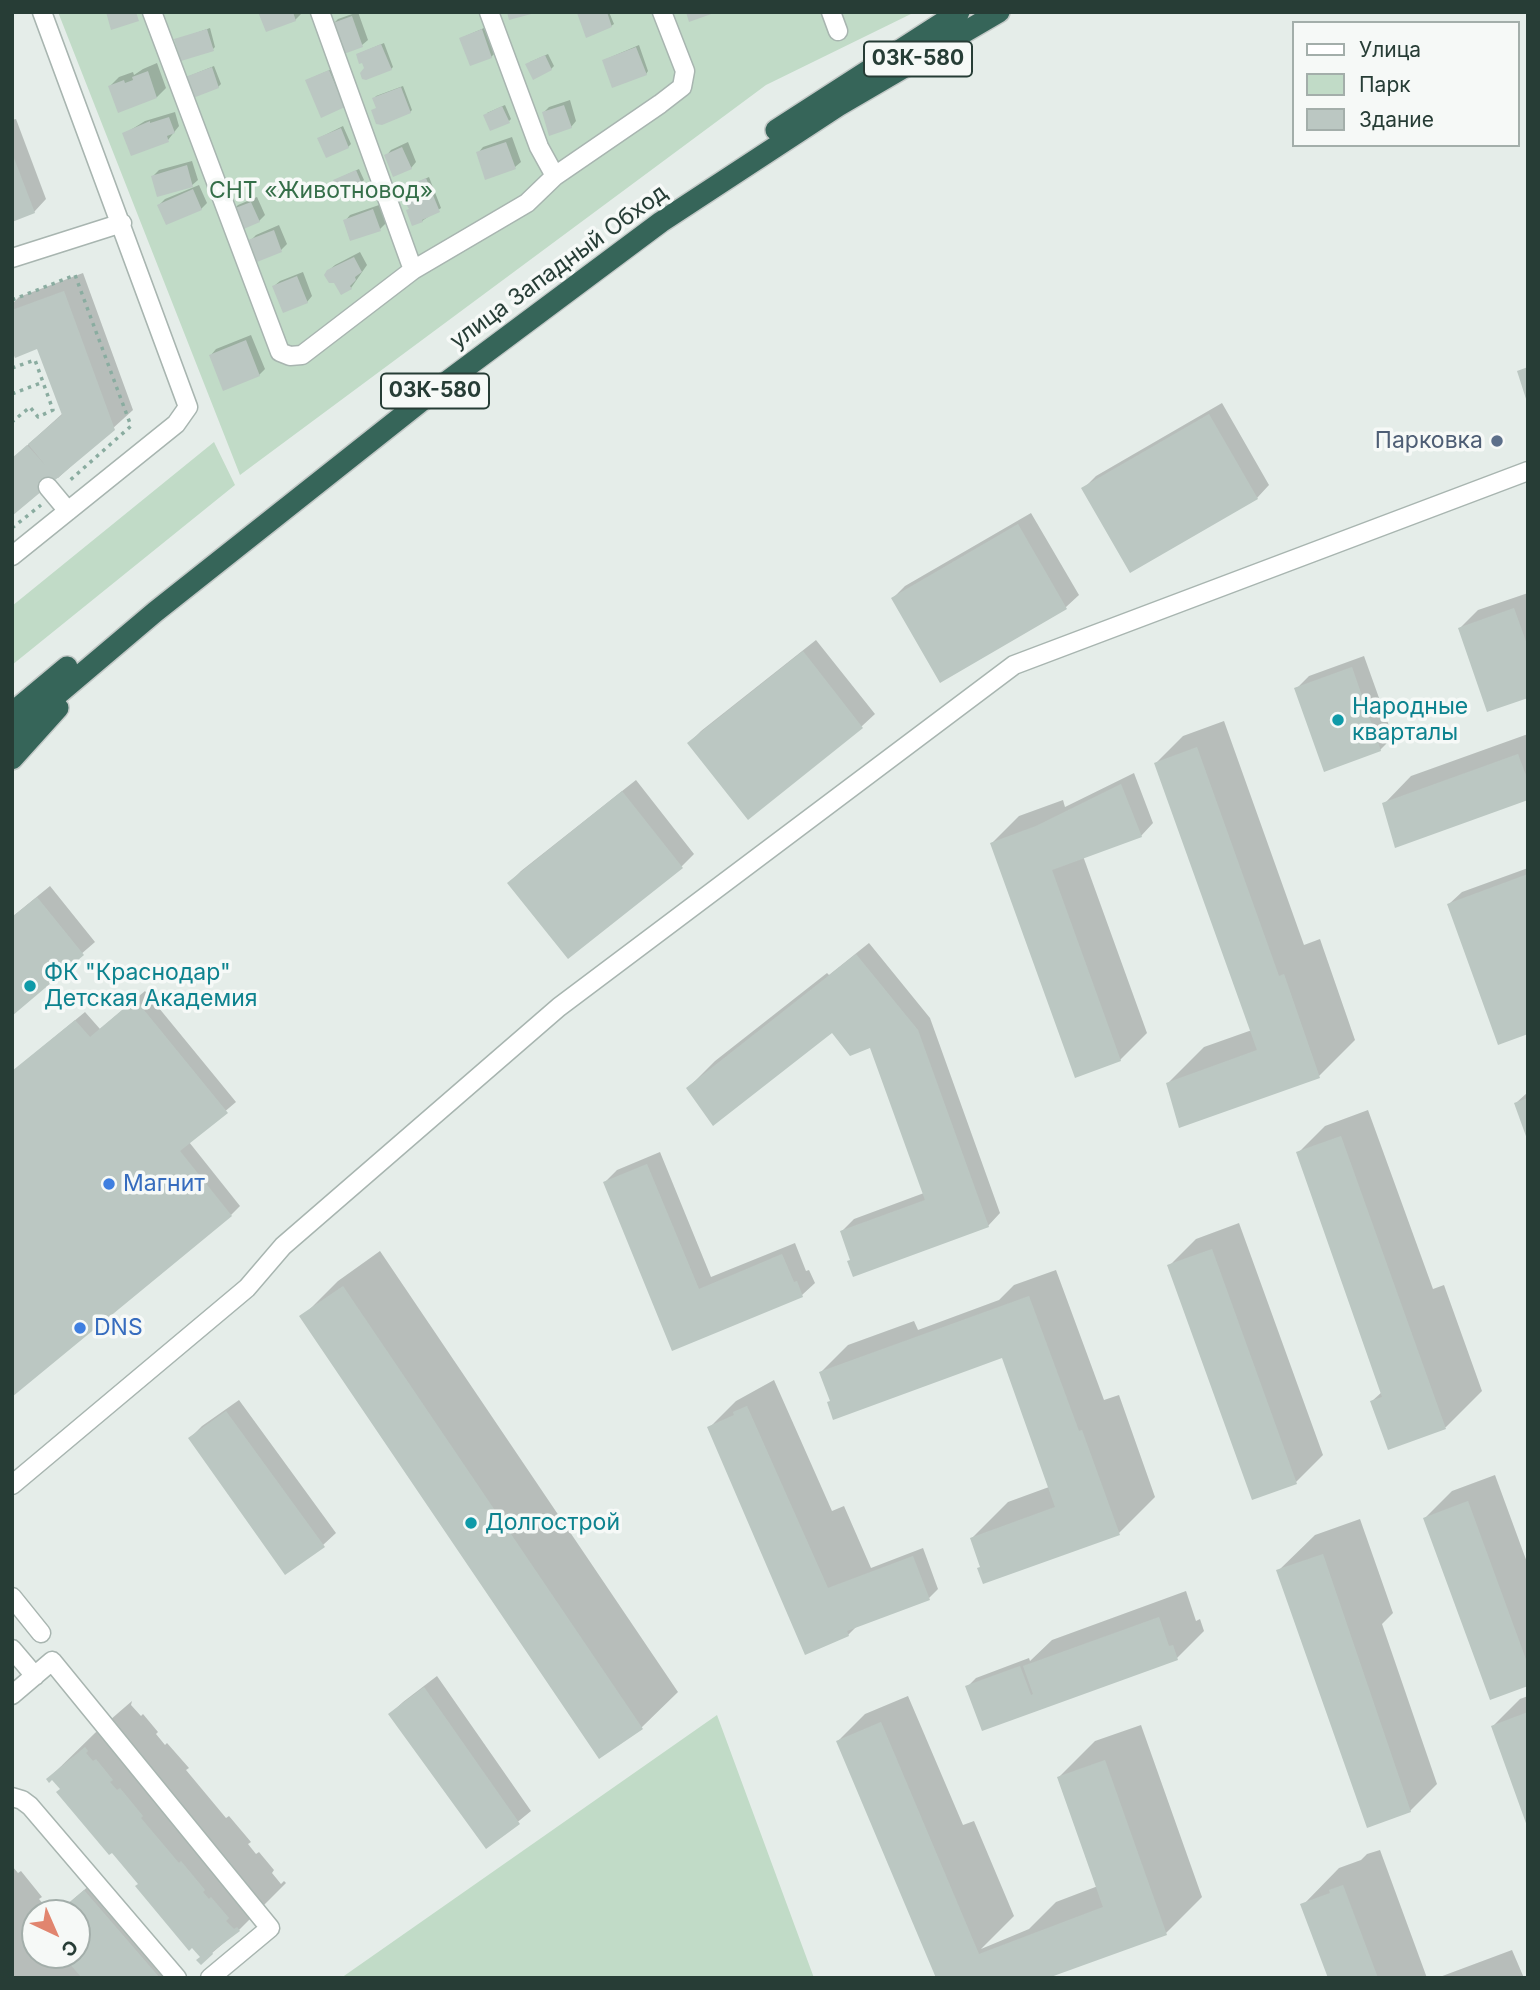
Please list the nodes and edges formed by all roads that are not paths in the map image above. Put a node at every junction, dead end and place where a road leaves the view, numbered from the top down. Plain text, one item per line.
1 (42, 12) edge
2 (152, 12) edge
3 (320, 12) edge
4 (489, 12) edge
5 (662, 12) edge
6 (831, 12) edge
7 (959, 12) edge
8 (999, 12) edge
9 (838, 31) dead end
10 (555, 176) junction
11 (122, 223) junction
12 (12, 258) edge
13 (413, 270) junction
14 (1528, 471) edge
15 (51, 491) road end
16 (68, 511) junction
17 (12, 556) edge
18 (82, 674) junction
19 (12, 713) edge
20 (12, 733) edge
21 (12, 759) edge
22 (12, 1485) edge
23 (12, 1597) edge
24 (41, 1633) dead end
25 (12, 1649) edge
26 (35, 1676) junction
27 (12, 1695) edge
28 (12, 1797) edge
29 (177, 1978) edge
30 (210, 1978) edge

1 - 11 street
2 - 13 street
3 - 13 street
4 - 10 street
5 - 10 street
6 - 9 street
7 - 19 highway, улица Западный Обход / 03К-580
8 - 18 highway, улица Западный Обход / 03К-580
10 - 13 street
11 - 12 street
11 - 16 street
14 - 22 street
15 - 16 street
16 - 17 street
18 - 20 highway, улица Западный Обход / 03К-580
18 - 21 highway
23 - 24 street
25 - 26 street
26 - 27 street
26 - 30 street
28 - 29 street

